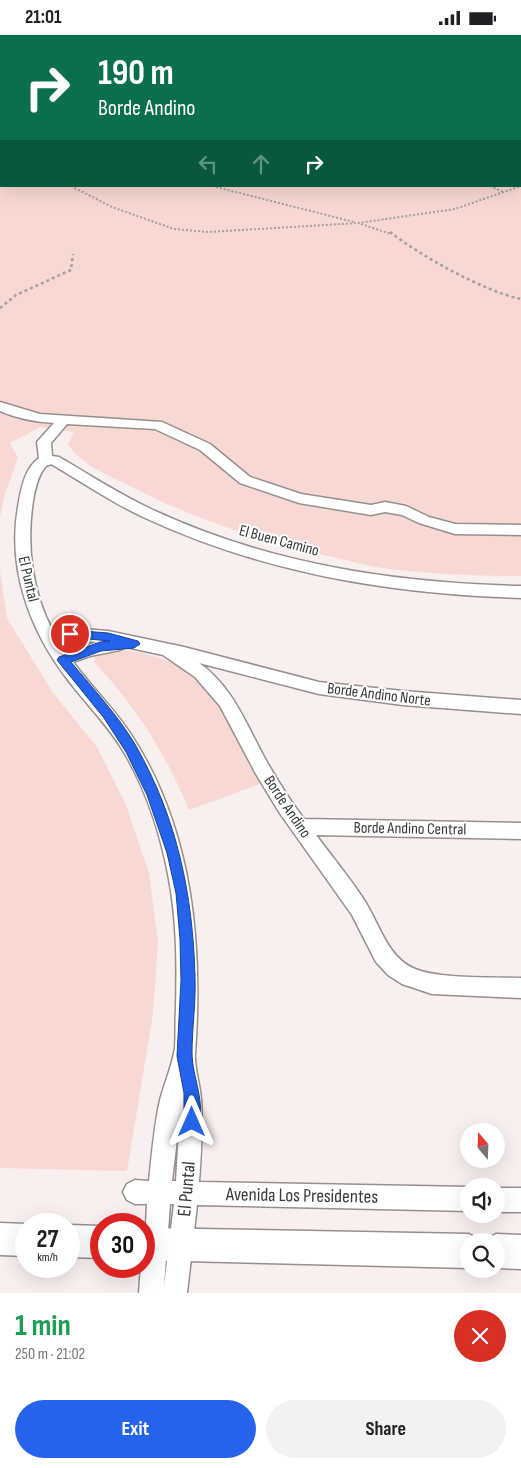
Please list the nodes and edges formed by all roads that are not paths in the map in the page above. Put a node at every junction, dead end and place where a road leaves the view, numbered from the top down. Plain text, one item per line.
1 (0, 406) edge
2 (64, 419) junction
3 (46, 460) junction
4 (521, 530) edge
5 (521, 592) edge
6 (50, 641) junction
7 (134, 644) junction
8 (167, 649) junction
9 (63, 660) junction
10 (240, 669) junction
11 (217, 688) junction
12 (521, 707) edge
13 (298, 827) junction
14 (521, 831) edge
15 (521, 988) edge
16 (184, 1056) junction
17 (135, 1192) dead end
18 (160, 1193) junction
19 (187, 1194) junction
20 (460, 1199) edge
21 (505, 1200) edge
22 (521, 1200) edge
23 (0, 1239) edge
24 (15, 1240) edge
25 (161, 1244) edge
26 (460, 1251) edge
27 (505, 1251) edge
28 (521, 1252) edge
29 (151, 1293) edge
30 (175, 1293) edge

1 - 2 street
2 - 3 street
2 - 4 street
3 - 5 street, El Buen Camino
3 - 6 street, El Puntal
6 - 7 street
6 - 9 street, El Puntal
7 - 8 street, Borde Andino Norte
7 - 9 street
8 - 10 street, Borde Andino Norte
8 - 11 street, Borde Andino
9 - 16 street, El Puntal
10 - 11 street
10 - 12 street, Borde Andino Norte
11 - 13 street, Borde Andino
13 - 14 street, Borde Andino Central
13 - 15 street, Borde Andino
16 - 18 street, El Puntal
16 - 19 street, El Puntal
17 - 18 street, Avenida Los Presidentes
18 - 19 street, Avenida Los Presidentes
18 - 25 street, El Puntal
19 - 20 street, Avenida Los Presidentes
19 - 25 street, El Puntal
21 - 22 street
23 - 24 street
25 - 26 street
25 - 29 street, El Puntal
25 - 30 street, El Puntal
27 - 28 street

